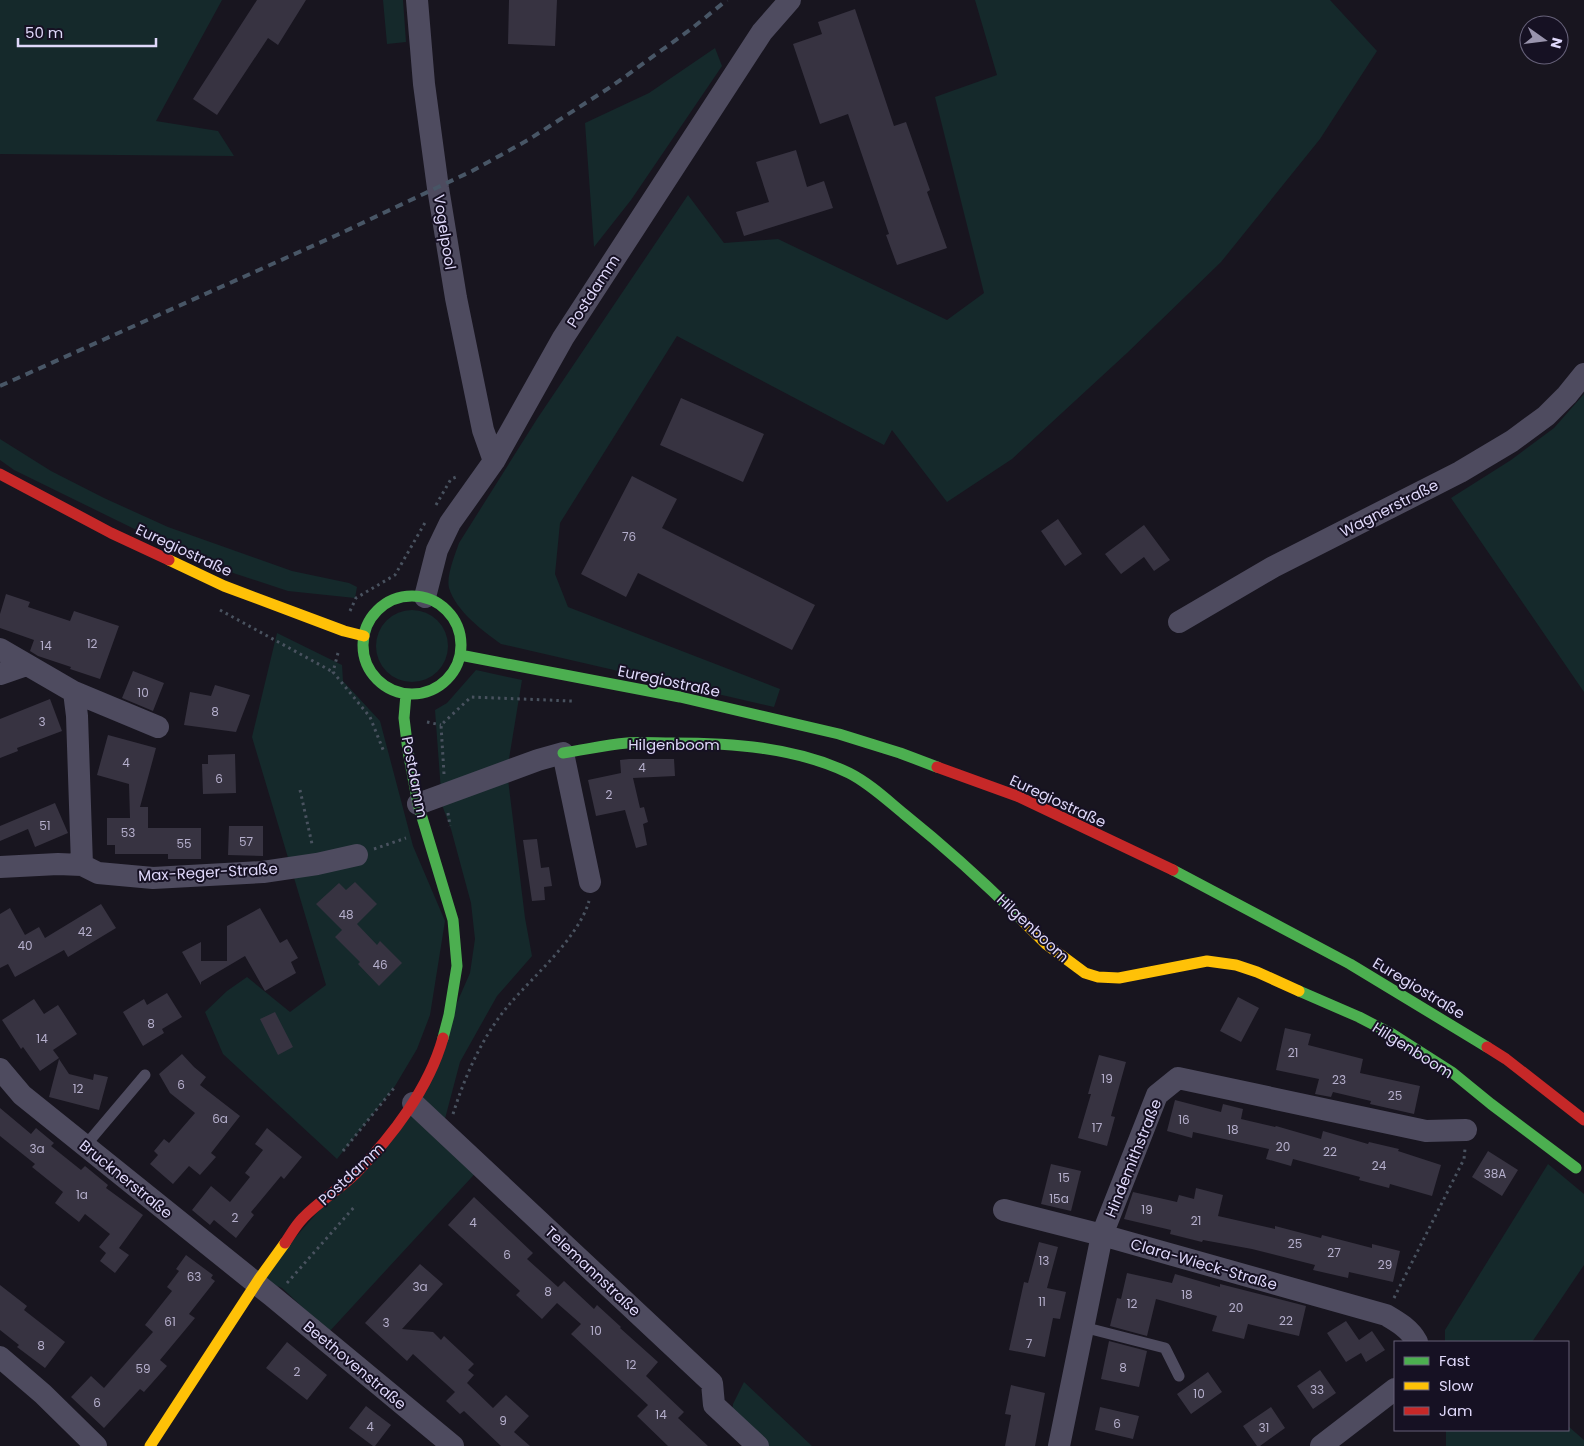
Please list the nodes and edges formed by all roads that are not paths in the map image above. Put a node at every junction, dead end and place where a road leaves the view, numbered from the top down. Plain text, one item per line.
1 (416, 0) edge
2 (790, 0) edge
3 (1584, 374) edge
4 (494, 461) junction
5 (0, 474) edge
6 (425, 597) junction
7 (1179, 622) dead end
8 (364, 636) junction
9 (0, 649) edge
10 (460, 654) junction
11 (26, 665) junction
12 (0, 674) edge
13 (74, 692) junction
14 (406, 694) junction
15 (158, 728) dead end
16 (563, 753) junction
17 (418, 804) junction
18 (357, 855) road end
19 (82, 865) junction
20 (0, 867) edge
21 (590, 882) road end
22 (0, 1069) edge
23 (145, 1075) dead end
24 (414, 1103) junction
25 (1584, 1120) edge
26 (1466, 1130) road end
27 (85, 1146) junction
28 (1576, 1168) dead end
29 (1004, 1210) dead end
30 (1102, 1235) junction
31 (256, 1284) junction
32 (1083, 1327) junction
33 (1416, 1341) edge
34 (0, 1357) edge
35 (1179, 1376) dead end
36 (1394, 1390) edge
37 (96, 1446) edge
38 (150, 1446) edge
39 (452, 1446) edge
40 (758, 1446) edge
41 (1059, 1446) edge
42 (1321, 1446) edge

1 - 4 street, Vogelpool
2 - 4 street, Postdamm
3 - 7 street, Wagnerstraße
4 - 6 street, Postdamm
5 - 8 street, Euregiostraße
6 - 8 street
6 - 10 street
8 - 14 street
9 - 11 street
10 - 14 street
10 - 25 street, Euregiostraße
11 - 12 street
11 - 13 street
13 - 15 street
13 - 19 street
14 - 17 street, Postdamm
16 - 17 street, Hilgenboom
16 - 21 street
16 - 28 street, Hilgenboom
17 - 24 street, Postdamm
18 - 19 street, Max-Reger-Straße
19 - 20 street, Max-Reger-Straße
22 - 27 street, Brucknerstraße
23 - 27 lane
24 - 31 street, Postdamm
24 - 40 street, Telemannstraße
26 - 30 street, Hindemithstraße
27 - 31 street, Brucknerstraße
29 - 30 street, Clara-Wieck-Straße
30 - 32 street, Hindemithstraße
30 - 33 street, Clara-Wieck-Straße
31 - 38 street, Postdamm
31 - 39 street, Beethovenstraße
32 - 35 lane
32 - 41 street, Hindemithstraße
34 - 37 street
36 - 42 street

